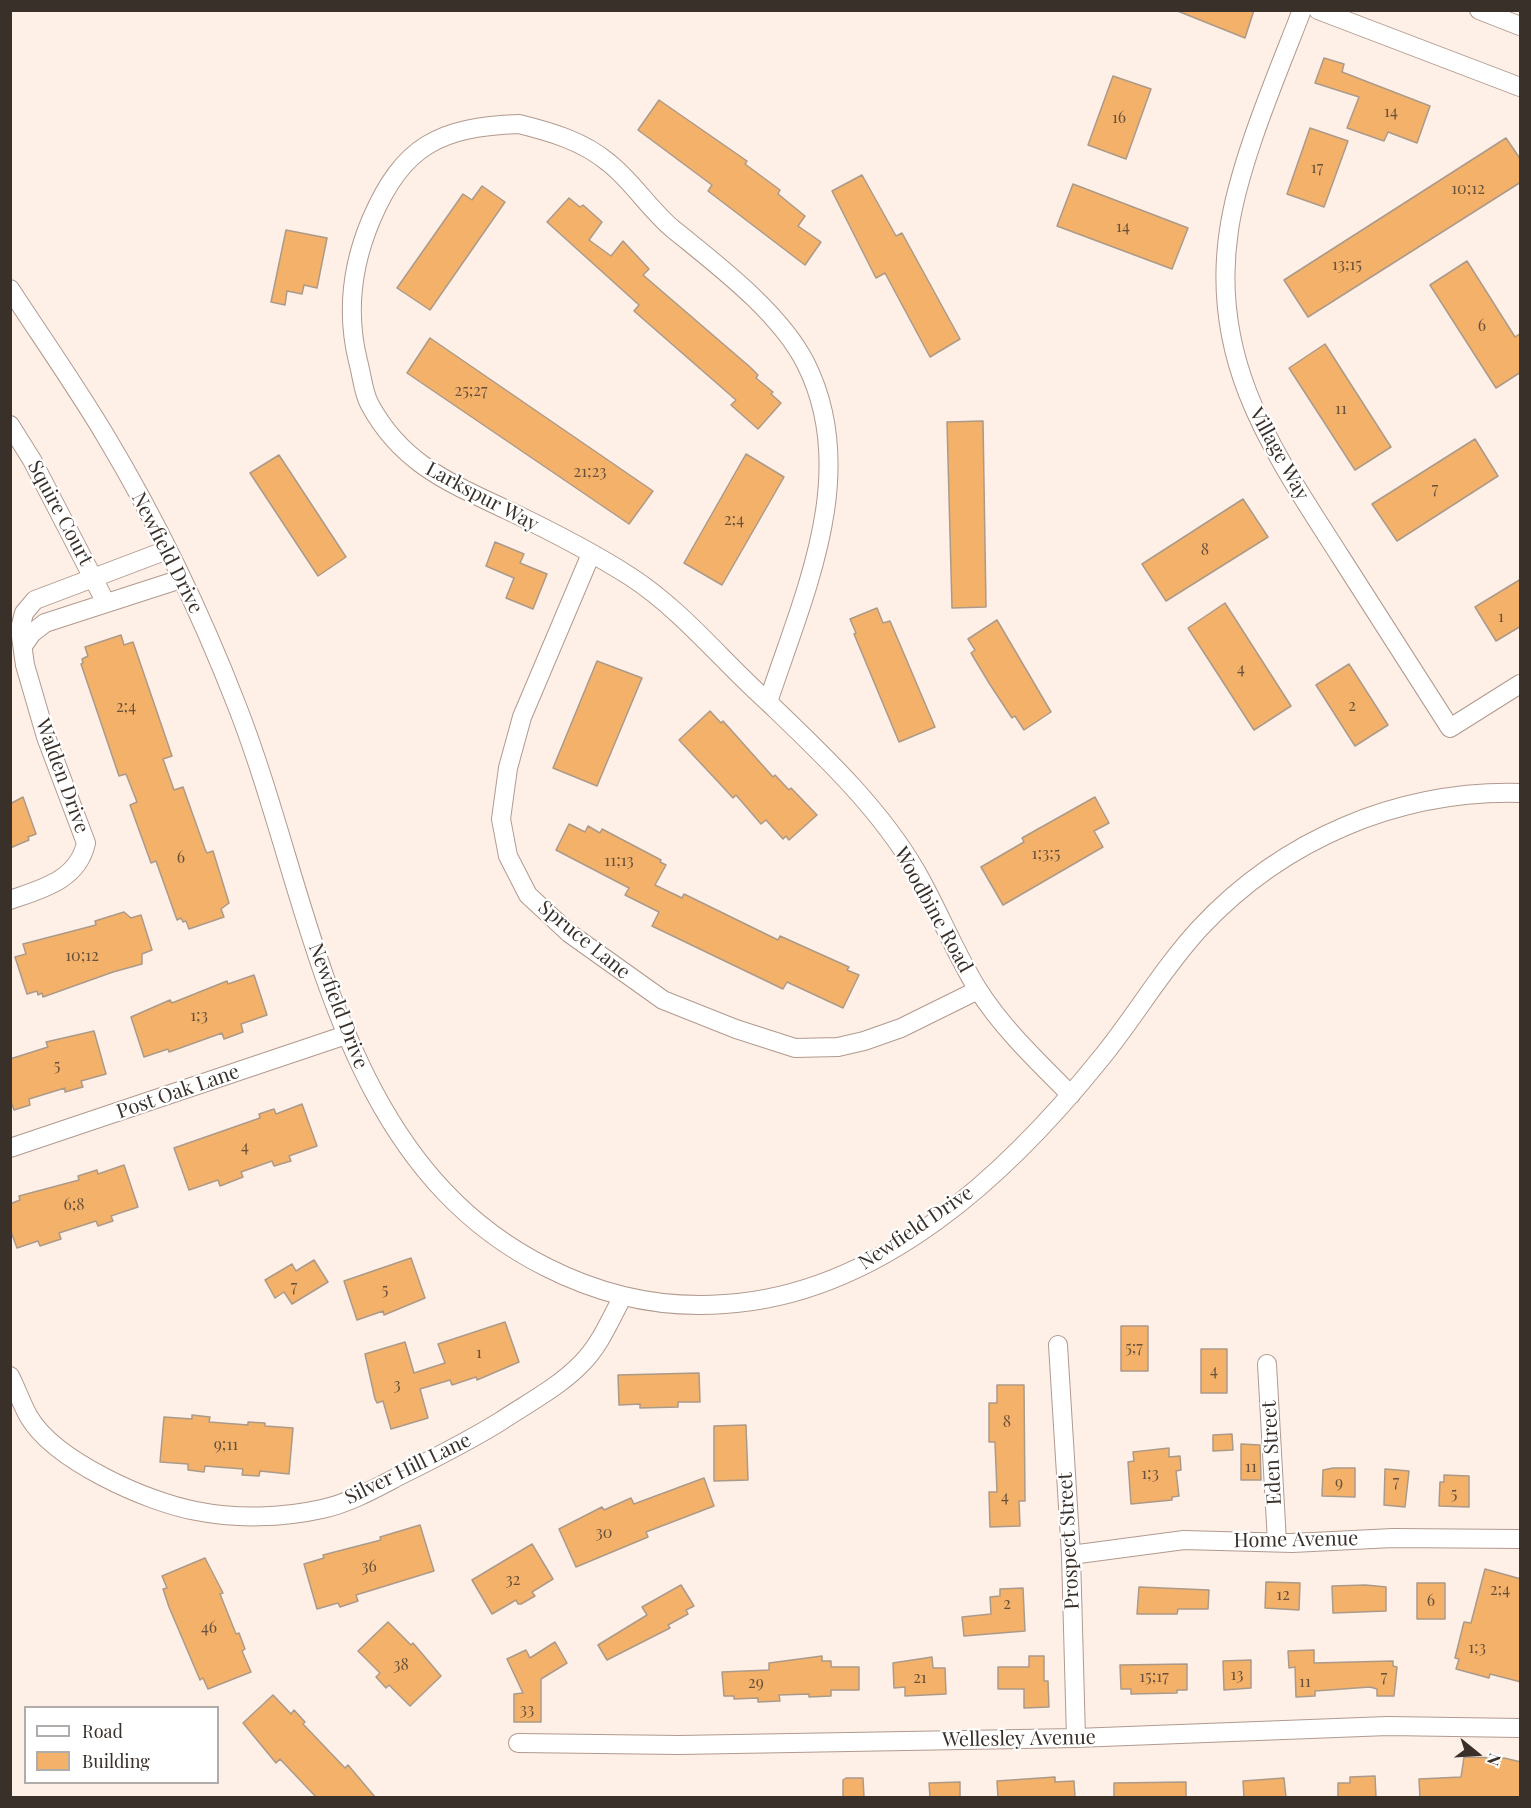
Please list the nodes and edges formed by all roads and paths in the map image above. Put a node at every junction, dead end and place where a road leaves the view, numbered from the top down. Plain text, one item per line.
1 (1302, 10) edge
2 (1318, 10) edge
3 (1479, 10) edge
4 (1521, 26) edge
5 (1521, 87) edge
6 (10, 289) edge
7 (10, 425) edge
8 (167, 550) junction
9 (591, 554) junction
10 (94, 578) junction
11 (181, 579) junction
12 (106, 603) junction
13 (23, 646) junction
14 (1521, 684) edge
15 (768, 702) junction
16 (1521, 793) edge
17 (10, 900) edge
18 (978, 990) junction
19 (346, 1035) junction
20 (1071, 1095) junction
21 (10, 1148) edge
22 (622, 1298) junction
23 (1059, 1345) dead end
24 (1267, 1364) dead end
25 (10, 1376) edge
26 (1521, 1539) edge
27 (1277, 1542) junction
28 (1071, 1554) junction
29 (1521, 1728) edge
30 (1076, 1738) junction
31 (518, 1743) dead end

1 - 14 street, Village Way
2 - 5 street
3 - 4 street
6 - 8 street, Newfield Drive
7 - 10 street, Squire Court
8 - 10 street, Walden Drive
8 - 11 street, Newfield Drive
9 - 15 street, Larkspur Way
9 - 15 street, Larkspur Way
9 - 18 street, Spruce Lane
10 - 12 street, Squire Court
10 - 13 street, Walden Drive
11 - 12 street
11 - 19 street, Newfield Drive
12 - 13 street
13 - 17 street, Walden Drive
15 - 18 street, Woodbine Road
16 - 20 street, Newfield Drive
18 - 20 street, Woodbine Road
19 - 21 street, Post Oak Lane
19 - 22 street, Newfield Drive
20 - 22 street, Newfield Drive
22 - 25 street, Silver Hill Lane
23 - 28 street, Prospect Street
24 - 27 street, Eden Street
26 - 27 street, Home Avenue
27 - 28 street, Home Avenue
28 - 30 street, Prospect Street
29 - 30 street, Wellesley Avenue
30 - 31 street, Wellesley Avenue

